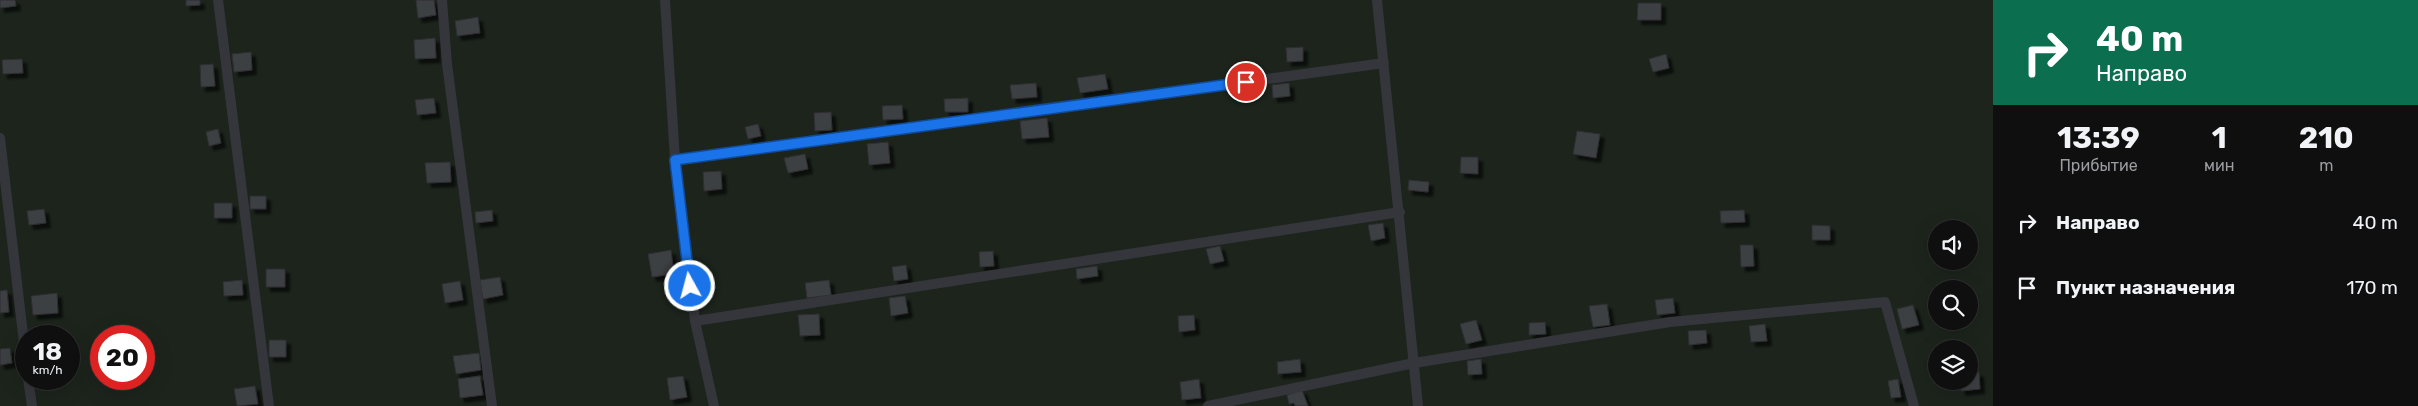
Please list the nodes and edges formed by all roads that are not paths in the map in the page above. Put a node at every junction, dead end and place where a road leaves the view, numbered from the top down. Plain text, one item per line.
1 (218, 0) edge
2 (442, 0) edge
3 (665, 0) edge
4 (1378, 0) edge
5 (1384, 62) junction
6 (0, 138) edge
7 (675, 160) junction
8 (1400, 212) junction
9 (695, 322) junction
10 (22, 325) edge
11 (1414, 363) junction
12 (30, 390) edge
13 (32, 406) edge
14 (269, 406) edge
15 (492, 406) edge
16 (714, 406) edge
17 (1208, 406) edge
18 (1418, 406) edge
19 (1914, 406) edge

1 - 14 lane
2 - 15 lane
3 - 7 lane
4 - 5 lane
5 - 7 lane
5 - 8 lane
6 - 10 lane
7 - 9 lane
8 - 9 lane
8 - 11 lane
9 - 16 lane
11 - 17 lane
11 - 18 lane
11 - 19 lane
12 - 13 lane

